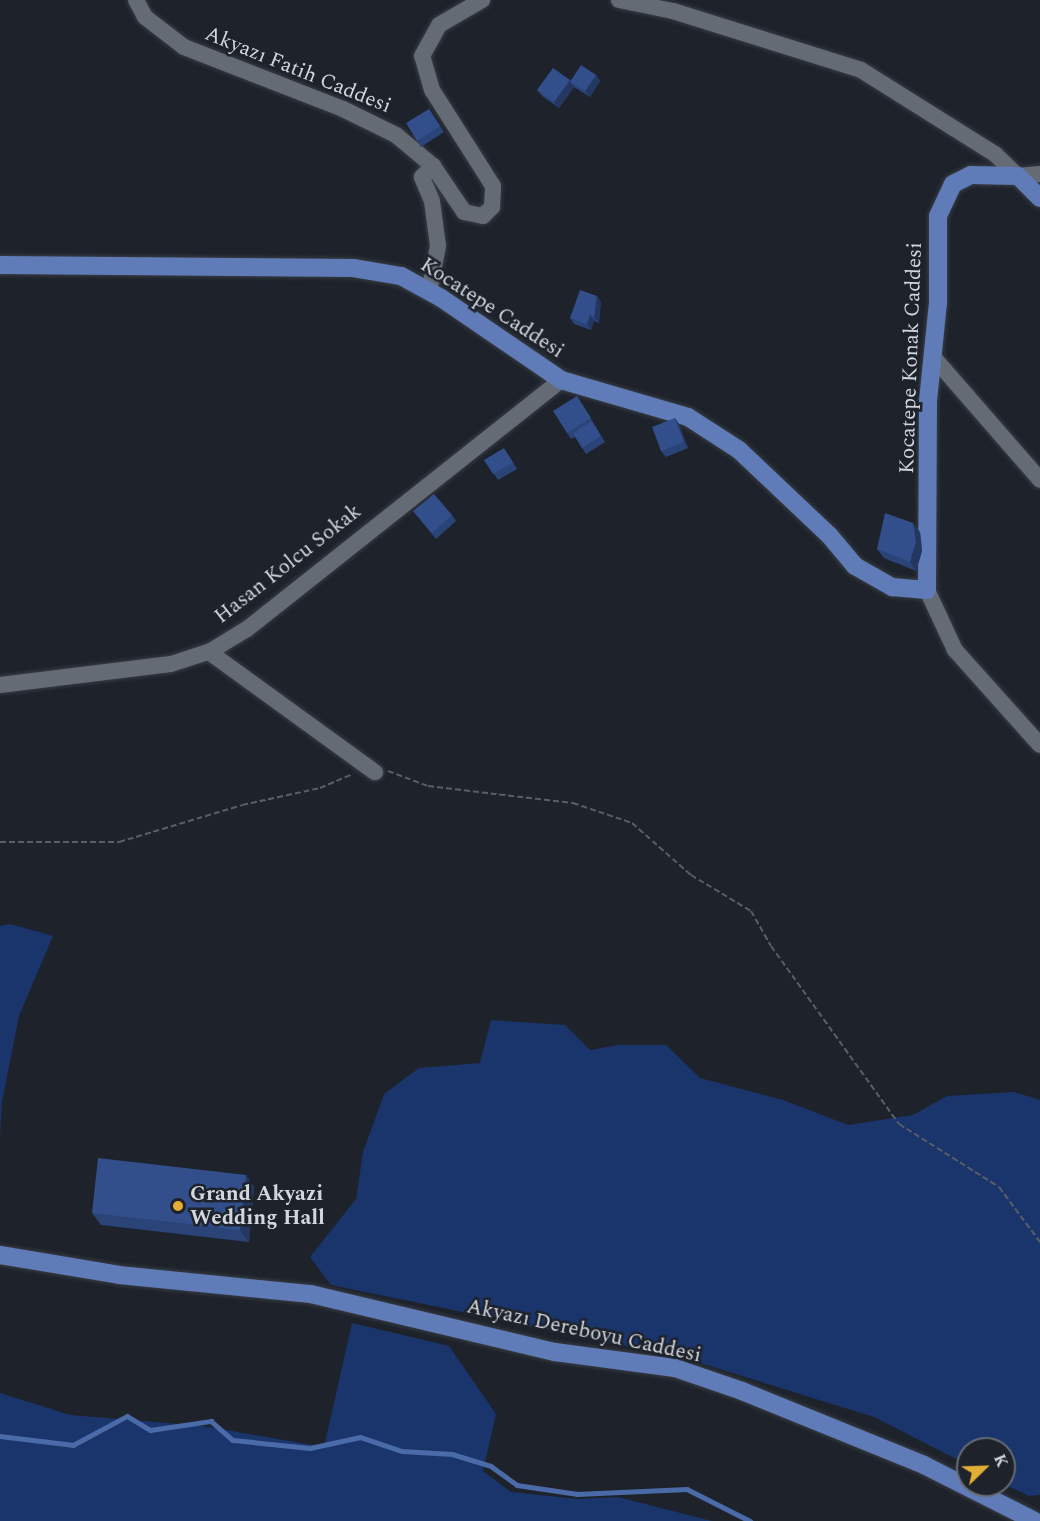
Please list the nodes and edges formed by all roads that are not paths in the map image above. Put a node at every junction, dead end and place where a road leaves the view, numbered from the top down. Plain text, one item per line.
1 (136, 0) edge
2 (482, 0) edge
3 (619, 0) edge
4 (433, 166) junction
5 (1040, 174) edge
6 (1018, 176) junction
7 (1040, 198) edge
8 (0, 265) edge
9 (429, 291) junction
10 (935, 359) junction
11 (561, 380) junction
12 (1040, 480) edge
13 (927, 590) junction
14 (209, 652) junction
15 (0, 685) edge
16 (1040, 745) edge
17 (375, 772) road end
18 (0, 1255) edge
19 (1034, 1516) edge

1 - 4 street, Akyazı Fatih Caddesi
2 - 4 street, Akyazı Fatih Caddesi
3 - 6 street
4 - 9 street
5 - 6 street
6 - 7 main road
6 - 10 main road, Kocatepe Konak Caddesi
8 - 9 main road, Kocatepe Caddesi
9 - 11 main road, Kocatepe Caddesi
10 - 12 street
10 - 13 main road, Kocatepe Konak Caddesi
11 - 13 main road, Kocatepe Caddesi
11 - 14 street, Hasan Kolcu Sokak
13 - 16 street, Kocatepe Konak Caddesi
14 - 15 street, Hasan Kolcu Sokak
14 - 17 street
18 - 19 main road, Akyazı Dereboyu Caddesi

